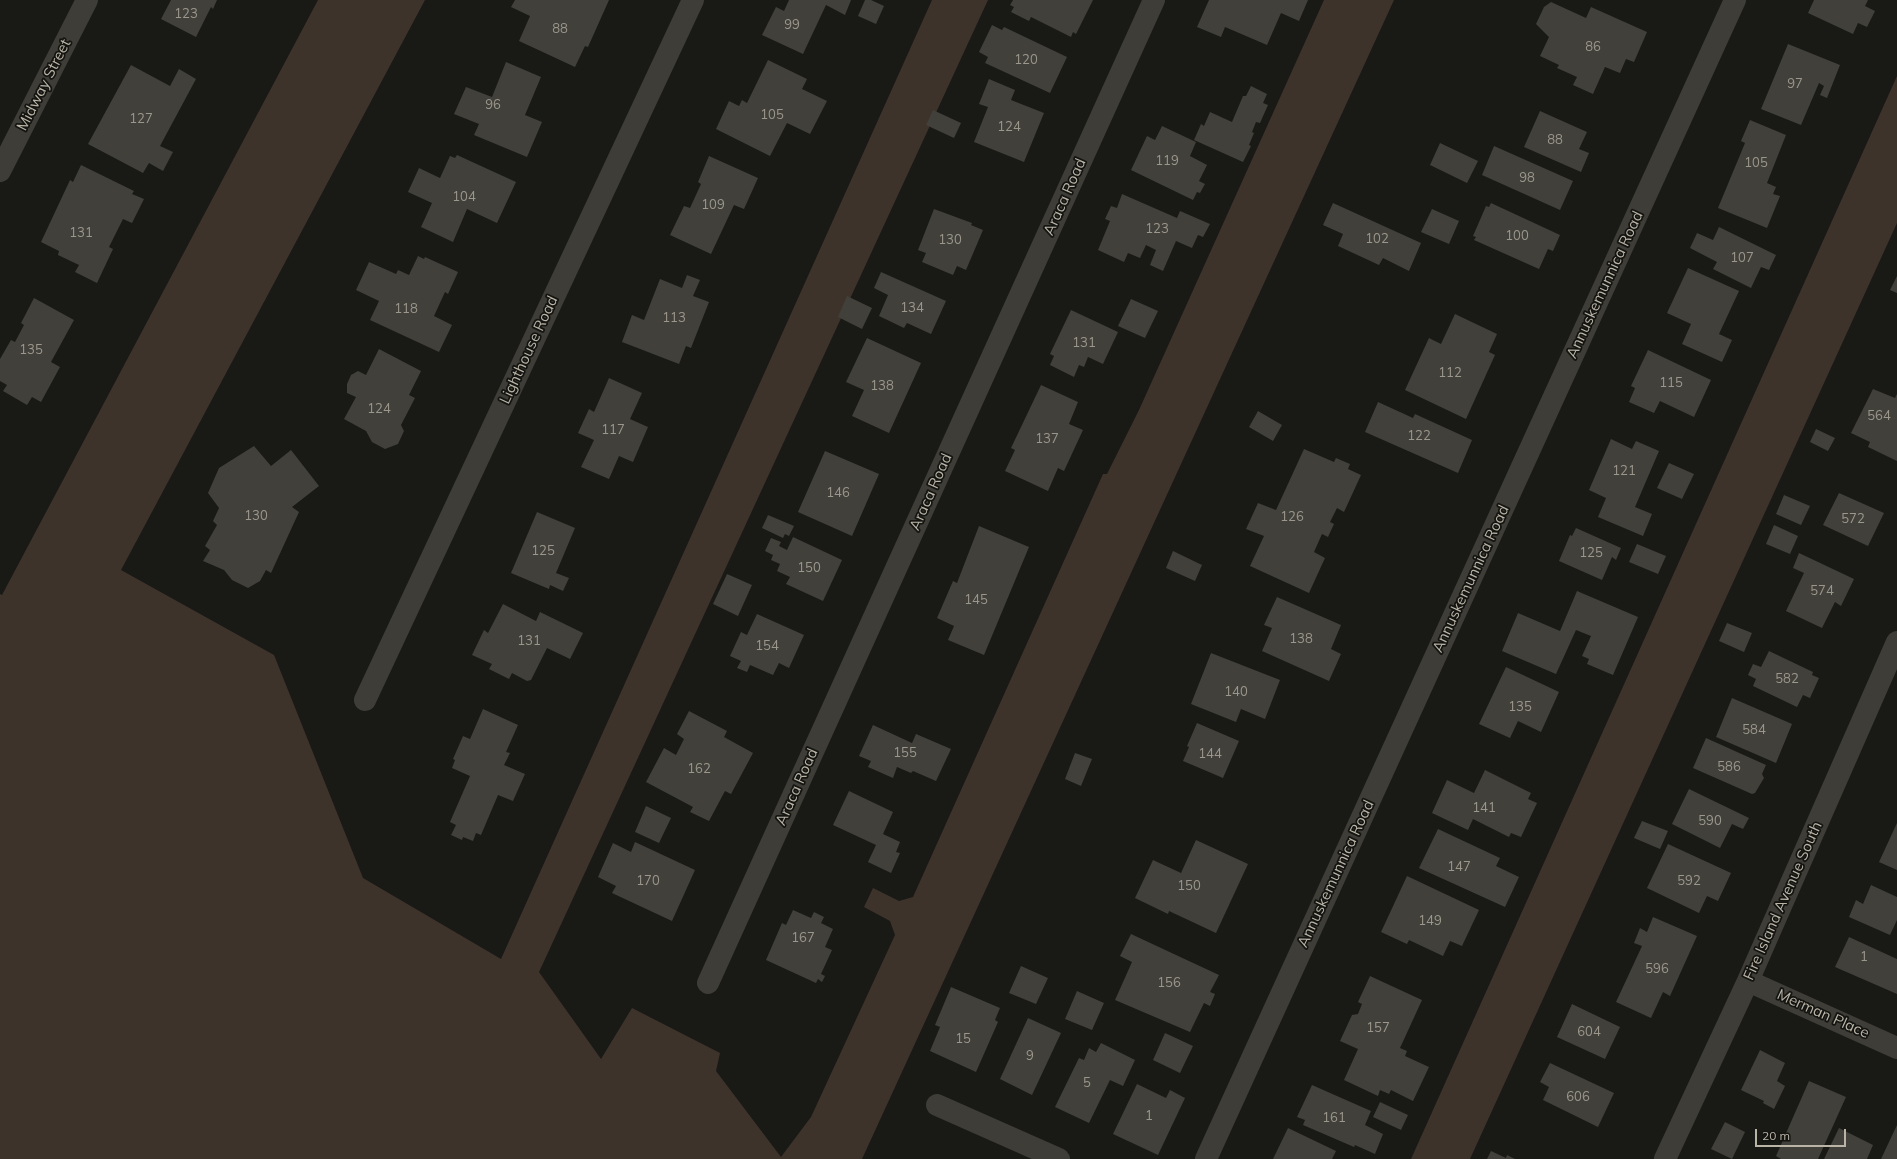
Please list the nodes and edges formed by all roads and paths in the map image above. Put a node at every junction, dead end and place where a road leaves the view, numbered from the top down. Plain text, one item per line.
1 (87, 0) edge
2 (693, 0) edge
3 (1154, 0) edge
4 (1735, 0) edge
5 (0, 171) edge
6 (1897, 642) edge
7 (365, 700) dead end
8 (1748, 980) junction
9 (708, 983) dead end
10 (1897, 1048) edge
11 (937, 1105) dead end
12 (1059, 1159) edge
13 (1206, 1159) edge
14 (1666, 1159) edge

1 - 5 street, Midway Street
2 - 7 street, Lighthouse Road
3 - 9 street, Araca Road
4 - 13 street, Annuskemunnica Road
6 - 8 street, Fire Island Avenue South
8 - 10 street, Merman Place
8 - 14 street, Fire Island Avenue South
11 - 12 street

